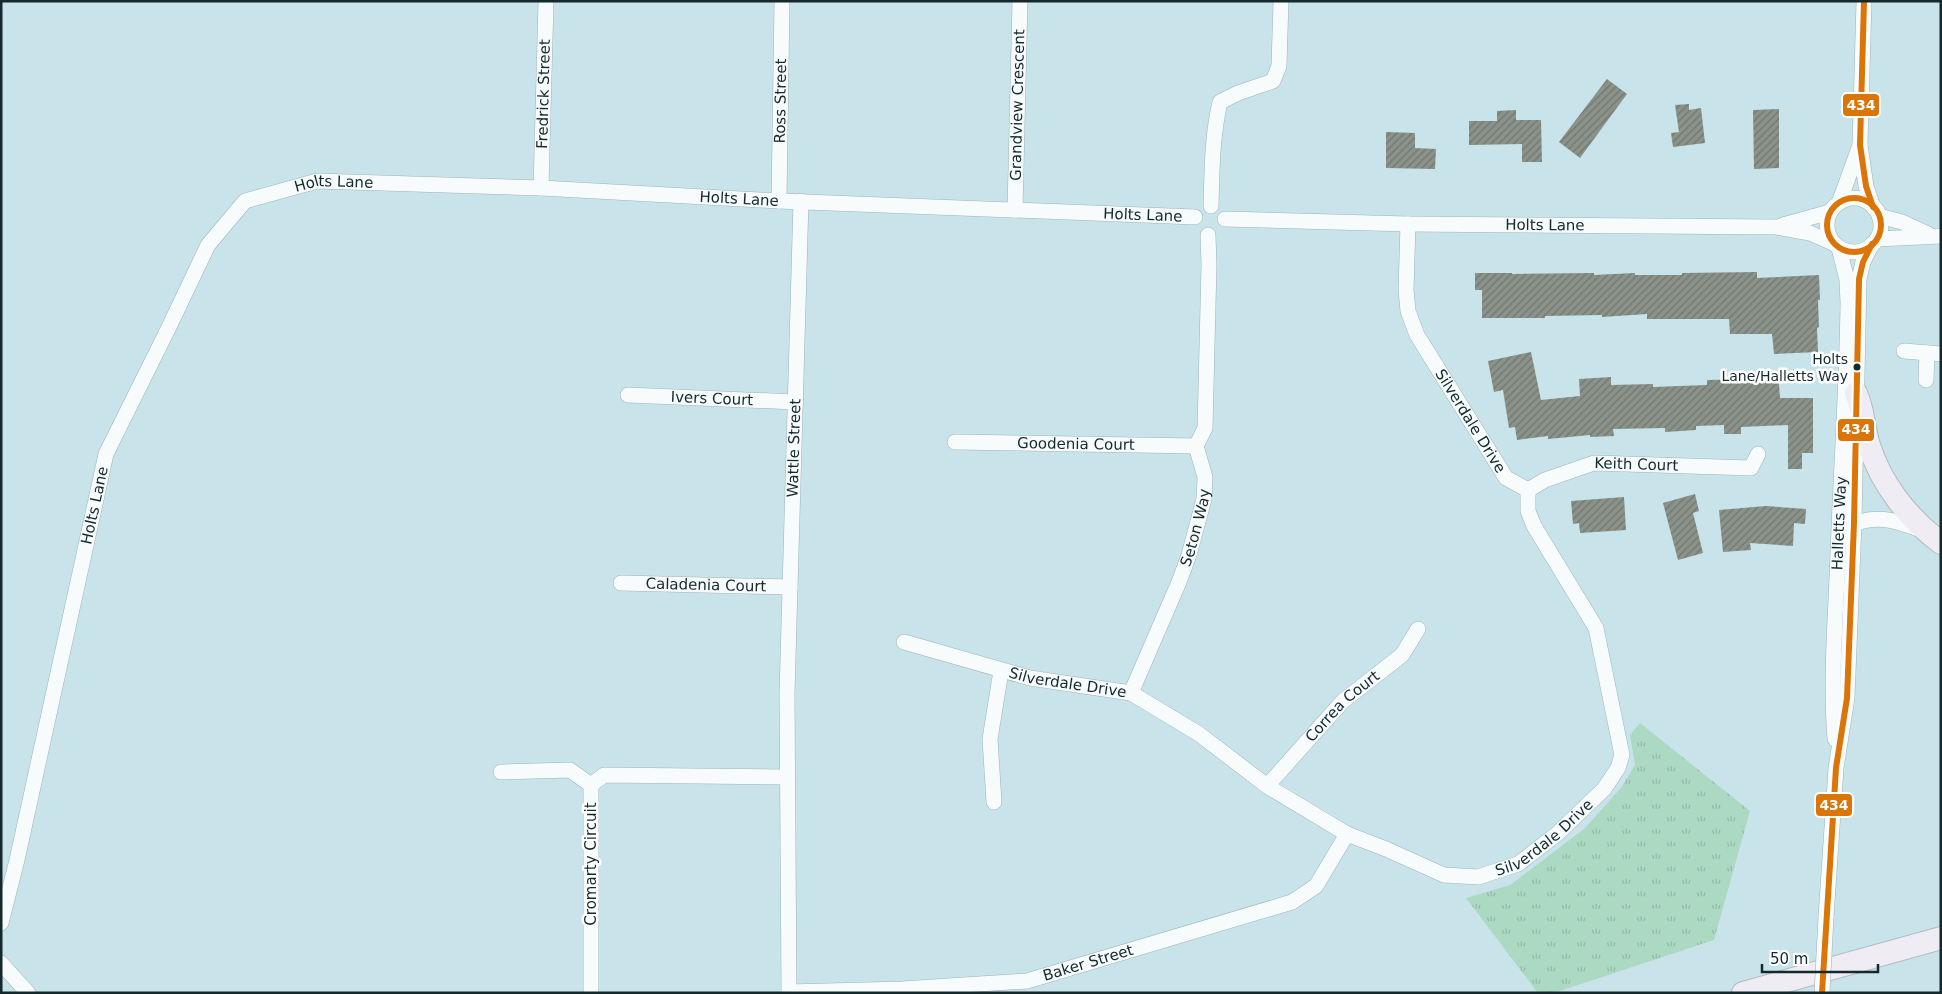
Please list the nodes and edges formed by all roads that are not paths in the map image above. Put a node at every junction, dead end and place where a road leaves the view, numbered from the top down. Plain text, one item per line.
1 (546, 1) edge
2 (782, 1) edge
3 (1020, 1) edge
4 (1281, 1) edge
5 (1864, 1) edge
6 (1860, 145) junction
7 (541, 188) junction
8 (779, 201) junction
9 (801, 201) junction
10 (1211, 206) junction
11 (1835, 207) junction
12 (1015, 210) junction
13 (1876, 212) junction
14 (1195, 217) junction
15 (1225, 219) junction
16 (1408, 224) junction
17 (1776, 227) junction
18 (1935, 235) edge
19 (1208, 236) junction
20 (1874, 242) junction
21 (1837, 246) junction
22 (1904, 351) dead end
23 (1934, 354) edge
24 (1926, 380) dead end
25 (1856, 392) junction
26 (628, 395) dead end
27 (796, 402) junction
28 (955, 442) dead end
29 (1196, 446) junction
30 (1758, 454) dead end
31 (1528, 490) junction
32 (1854, 523) junction
33 (1838, 532) junction
34 (1934, 538) edge
35 (621, 582) dead end
36 (790, 586) junction
37 (1418, 629) dead end
38 (904, 642) dead end
39 (1001, 671) junction
40 (1131, 693) junction
41 (1836, 768) junction
42 (501, 772) dead end
43 (787, 778) junction
44 (592, 785) junction
45 (1267, 786) junction
46 (994, 802) dead end
47 (1347, 834) junction
48 (1, 923) edge
49 (1941, 938) edge
50 (3, 971) edge
51 (789, 992) edge
52 (28, 993) edge
53 (591, 993) edge
54 (1743, 993) edge
55 (1822, 993) edge

1 - 7 street, Fredrick Street
2 - 8 street, Ross Street
3 - 12 street, Grandview Crescent
4 - 10 street
5 - 6 street
6 - 11 street
6 - 13 street
7 - 8 street, Holts Lane
7 - 48 street, Holts Lane
8 - 9 street, Holts Lane
9 - 12 street, Holts Lane
9 - 27 street, Wattle Street
10 - 14 street
10 - 15 street
11 - 13 street
11 - 17 street, Holts Lane
11 - 21 street
12 - 14 street, Holts Lane
13 - 18 street
13 - 20 street
14 - 19 street
15 - 16 street, Holts Lane
15 - 19 street
16 - 17 street, Holts Lane
16 - 31 street, Silverdale Drive
17 - 21 street, Holts Lane
18 - 20 street
19 - 29 street
20 - 21 street
20 - 25 street, Halletts Way
21 - 33 street, Halletts Way
22 - 23 street
23 - 24 street
25 - 32 street, Halletts Way
25 - 34 highway
26 - 27 street, Ivers Court
27 - 36 street, Wattle Street
28 - 29 street, Goodenia Court
29 - 40 street, Seton Way
30 - 31 street, Keith Court
31 - 47 street, Silverdale Drive
32 - 33 street
32 - 34 street
32 - 41 street, Halletts Way
33 - 41 street, Halletts Way
35 - 36 street, Caladenia Court
36 - 43 street, Wattle Street
37 - 45 street, Correa Court
38 - 39 street, Silverdale Drive
39 - 40 street, Silverdale Drive
39 - 46 street
40 - 45 street, Silverdale Drive
41 - 55 street, Halletts Way, bridge
42 - 44 street
43 - 44 street, Cromarty Circuit
43 - 51 street
44 - 53 street, Cromarty Circuit
45 - 47 street, Silverdale Drive
47 - 51 street, Baker Street
49 - 54 highway
50 - 52 street

